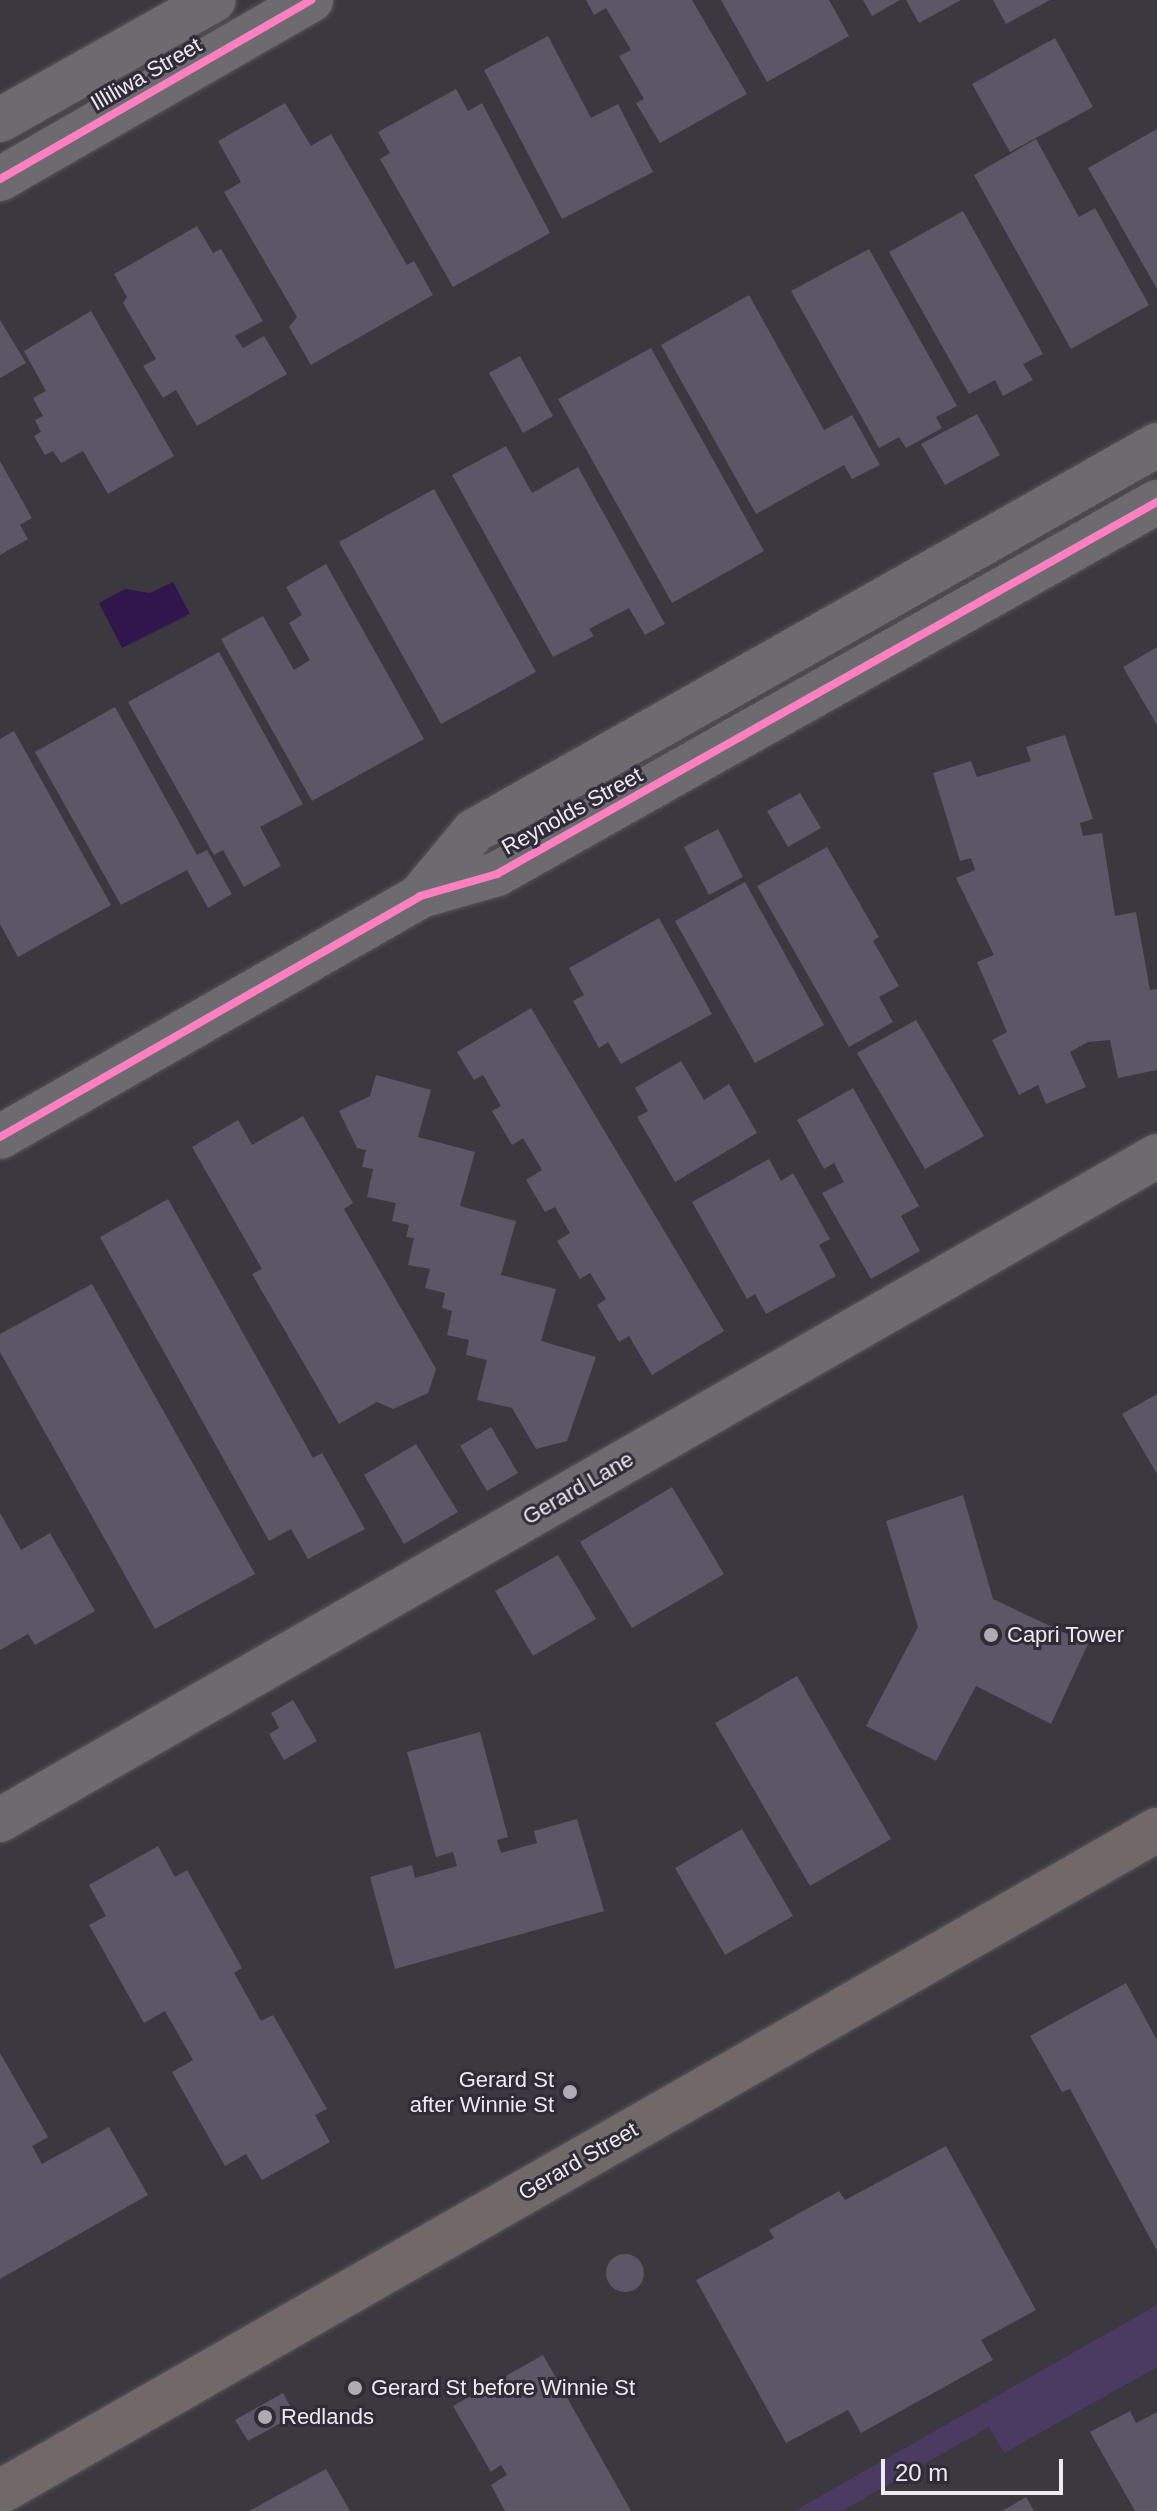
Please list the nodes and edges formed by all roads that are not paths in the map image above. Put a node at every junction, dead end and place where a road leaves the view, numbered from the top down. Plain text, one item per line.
1 (214, 0) edge
2 (311, 0) edge
3 (0, 120) edge
4 (0, 179) edge
5 (1157, 445) edge
6 (1157, 502) edge
7 (420, 896) junction
8 (0, 1137) edge
9 (1157, 1156) edge
10 (0, 1820) edge
11 (1157, 1830) edge
12 (0, 2492) edge

1 - 3 street, Illiliwa Street
2 - 4 street, Illiliwa Street
5 - 7 street, Reynolds Street
6 - 7 street, Reynolds Street
7 - 8 street, Reynolds Street
9 - 10 street, Gerard Lane
11 - 12 main road, Gerard Street

